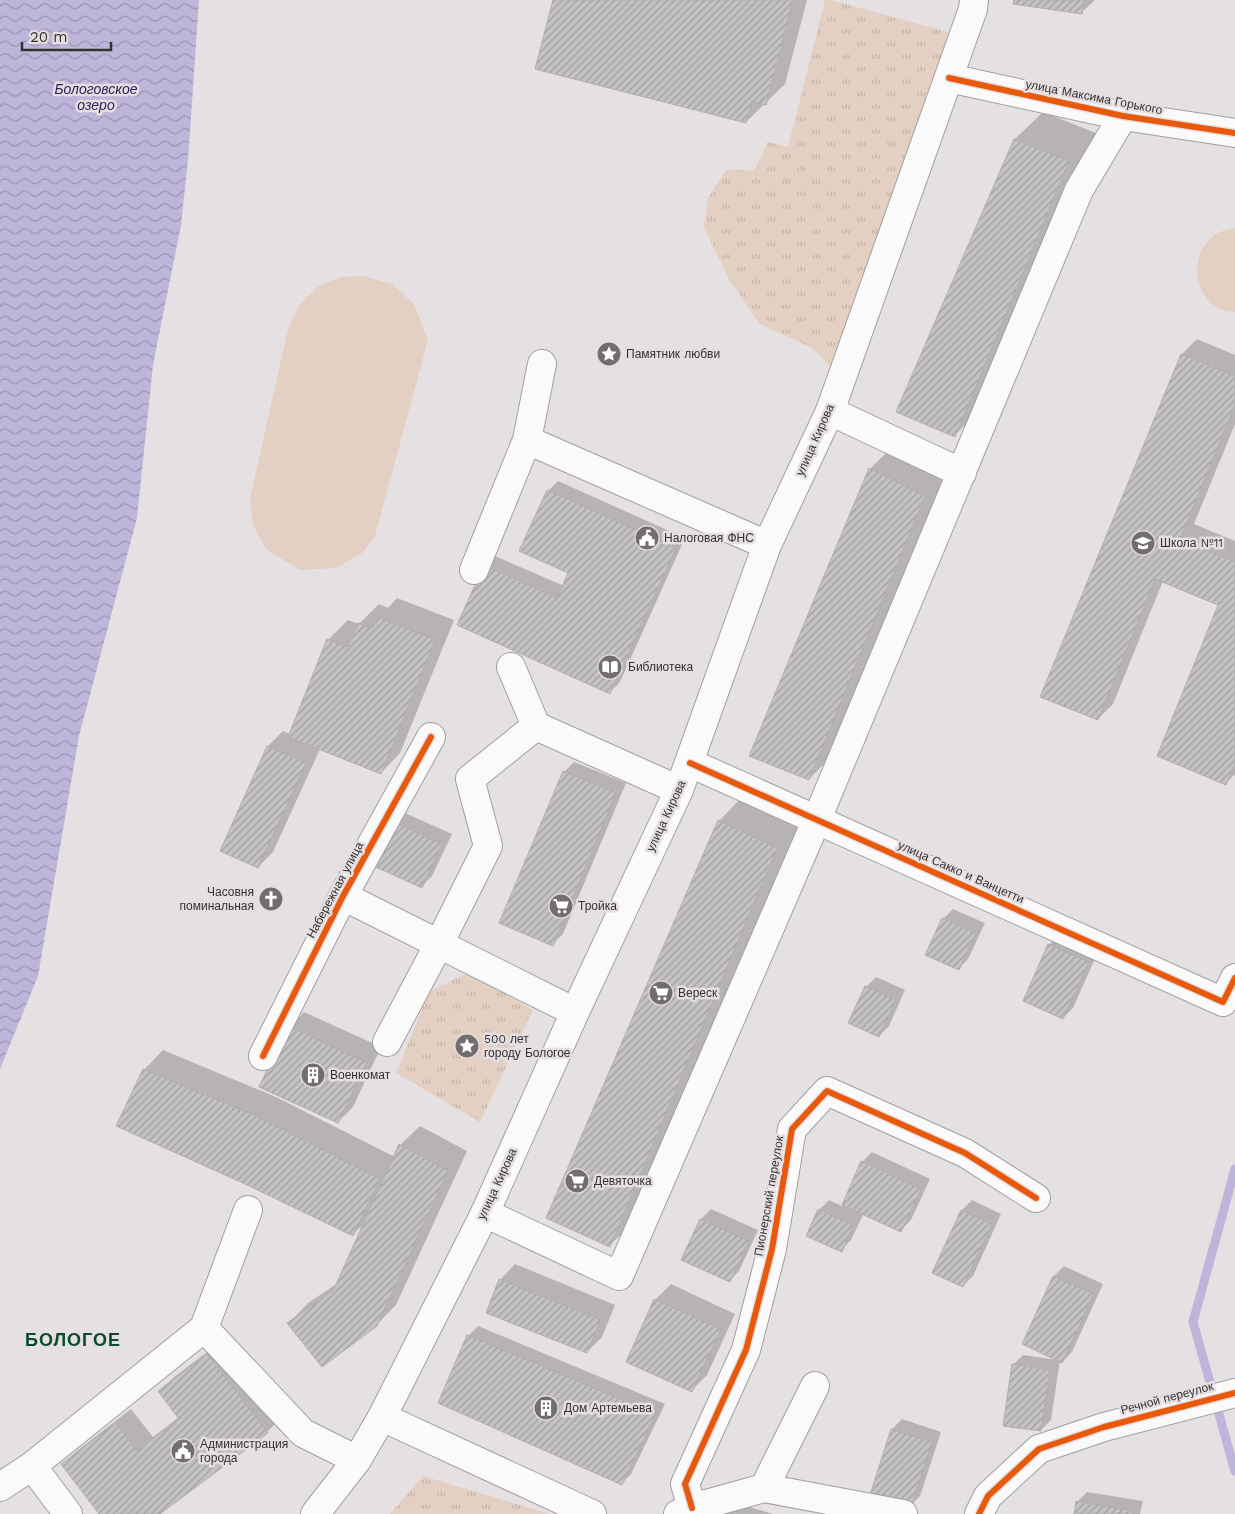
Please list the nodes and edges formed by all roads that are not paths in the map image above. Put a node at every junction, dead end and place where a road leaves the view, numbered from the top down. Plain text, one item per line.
1 (974, 0) edge
2 (949, 78) junction
3 (1123, 116) junction
4 (1235, 133) edge
5 (542, 364) dead end
6 (830, 411) junction
7 (527, 440) junction
8 (962, 473) junction
9 (767, 545) junction
10 (474, 570) dead end
11 (510, 667) dead end
12 (536, 726) junction
13 (431, 737) dead end
14 (690, 763) junction
15 (679, 790) junction
16 (817, 819) junction
17 (343, 896) junction
18 (439, 944) junction
19 (1235, 978) edge
20 (575, 1012) junction
21 (387, 1042) dead end
22 (263, 1056) dead end
23 (1036, 1198) dead end
24 (248, 1210) dead end
25 (484, 1213) junction
26 (204, 1328) junction
27 (814, 1386) dead end
28 (1224, 1395) edge
29 (382, 1417) junction
30 (357, 1460) junction
31 (32, 1466) junction
32 (0, 1487) edge
33 (764, 1488) junction
34 (685, 1511) edge
35 (582, 1512) edge
36 (68, 1514) edge
37 (315, 1514) edge
38 (903, 1514) edge
39 (979, 1514) edge

1 - 2 street, улица Кирова
2 - 3 street, улица Максима Горького
2 - 6 street, улица Кирова
3 - 4 street, улица Максима Горького
3 - 8 street
5 - 7 street
6 - 8 street
6 - 9 street, улица Кирова
7 - 9 street
7 - 10 street
8 - 16 street
9 - 14 street, улица Кирова
11 - 12 street
12 - 15 street
12 - 18 street
13 - 17 street, Набережная улица
14 - 15 street, улица Кирова
14 - 16 street, улица Сакко и Ванцетти
15 - 20 street, улица Кирова
16 - 19 street, улица Сакко и Ванцетти
16 - 25 street
17 - 18 street
17 - 22 street, Набережная улица
18 - 20 street
18 - 21 street
20 - 25 street, улица Кирова
23 - 34 street, Пионерский переулок
24 - 26 street
25 - 29 street, улица Кирова
26 - 30 street
26 - 31 street
27 - 33 street
28 - 39 street, Речной переулок
29 - 30 street, улица Кирова
29 - 35 street
30 - 37 street, улица Кирова
31 - 32 street
31 - 36 street
33 - 34 street
33 - 38 street

